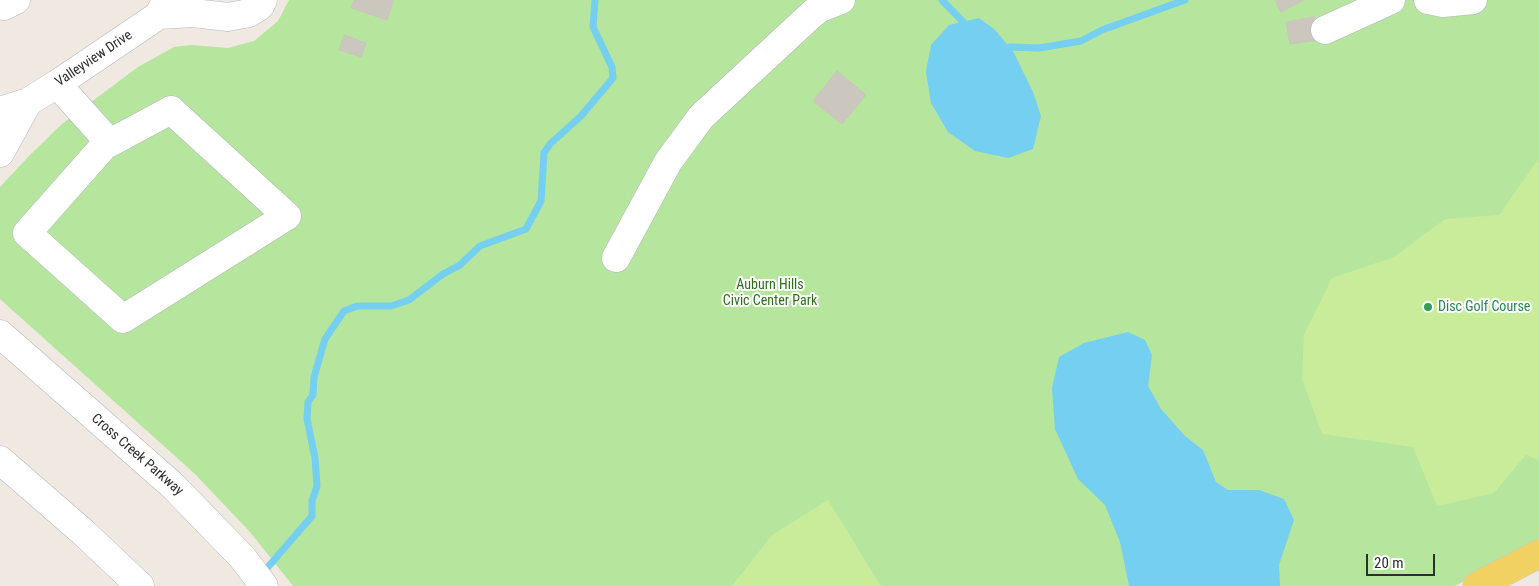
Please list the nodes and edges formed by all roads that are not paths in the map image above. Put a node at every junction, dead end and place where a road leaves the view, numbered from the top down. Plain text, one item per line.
1 (263, 0) edge
2 (840, 0) edge
3 (1391, 0) edge
4 (1428, 0) edge
5 (1473, 0) edge
6 (159, 5) edge
7 (1325, 30) dead end
8 (57, 84) junction
9 (28, 102) junction
10 (0, 112) edge
11 (110, 142) junction
12 (0, 153) edge
13 (616, 258) dead end
14 (0, 334) edge
15 (0, 460) edge
16 (1539, 554) edge
17 (140, 586) edge
18 (264, 586) edge
19 (1477, 586) edge

1 - 6 street, Valleyview Drive
2 - 13 street
3 - 7 street
4 - 5 street
6 - 8 street, Valleyview Drive
8 - 9 street, Valleyview Drive
8 - 11 street
9 - 10 street, Valleyview Drive
9 - 12 street, Valleyview Drive
11 - 11 street
14 - 18 street, Cross Creek Parkway
15 - 17 street
16 - 19 main road

